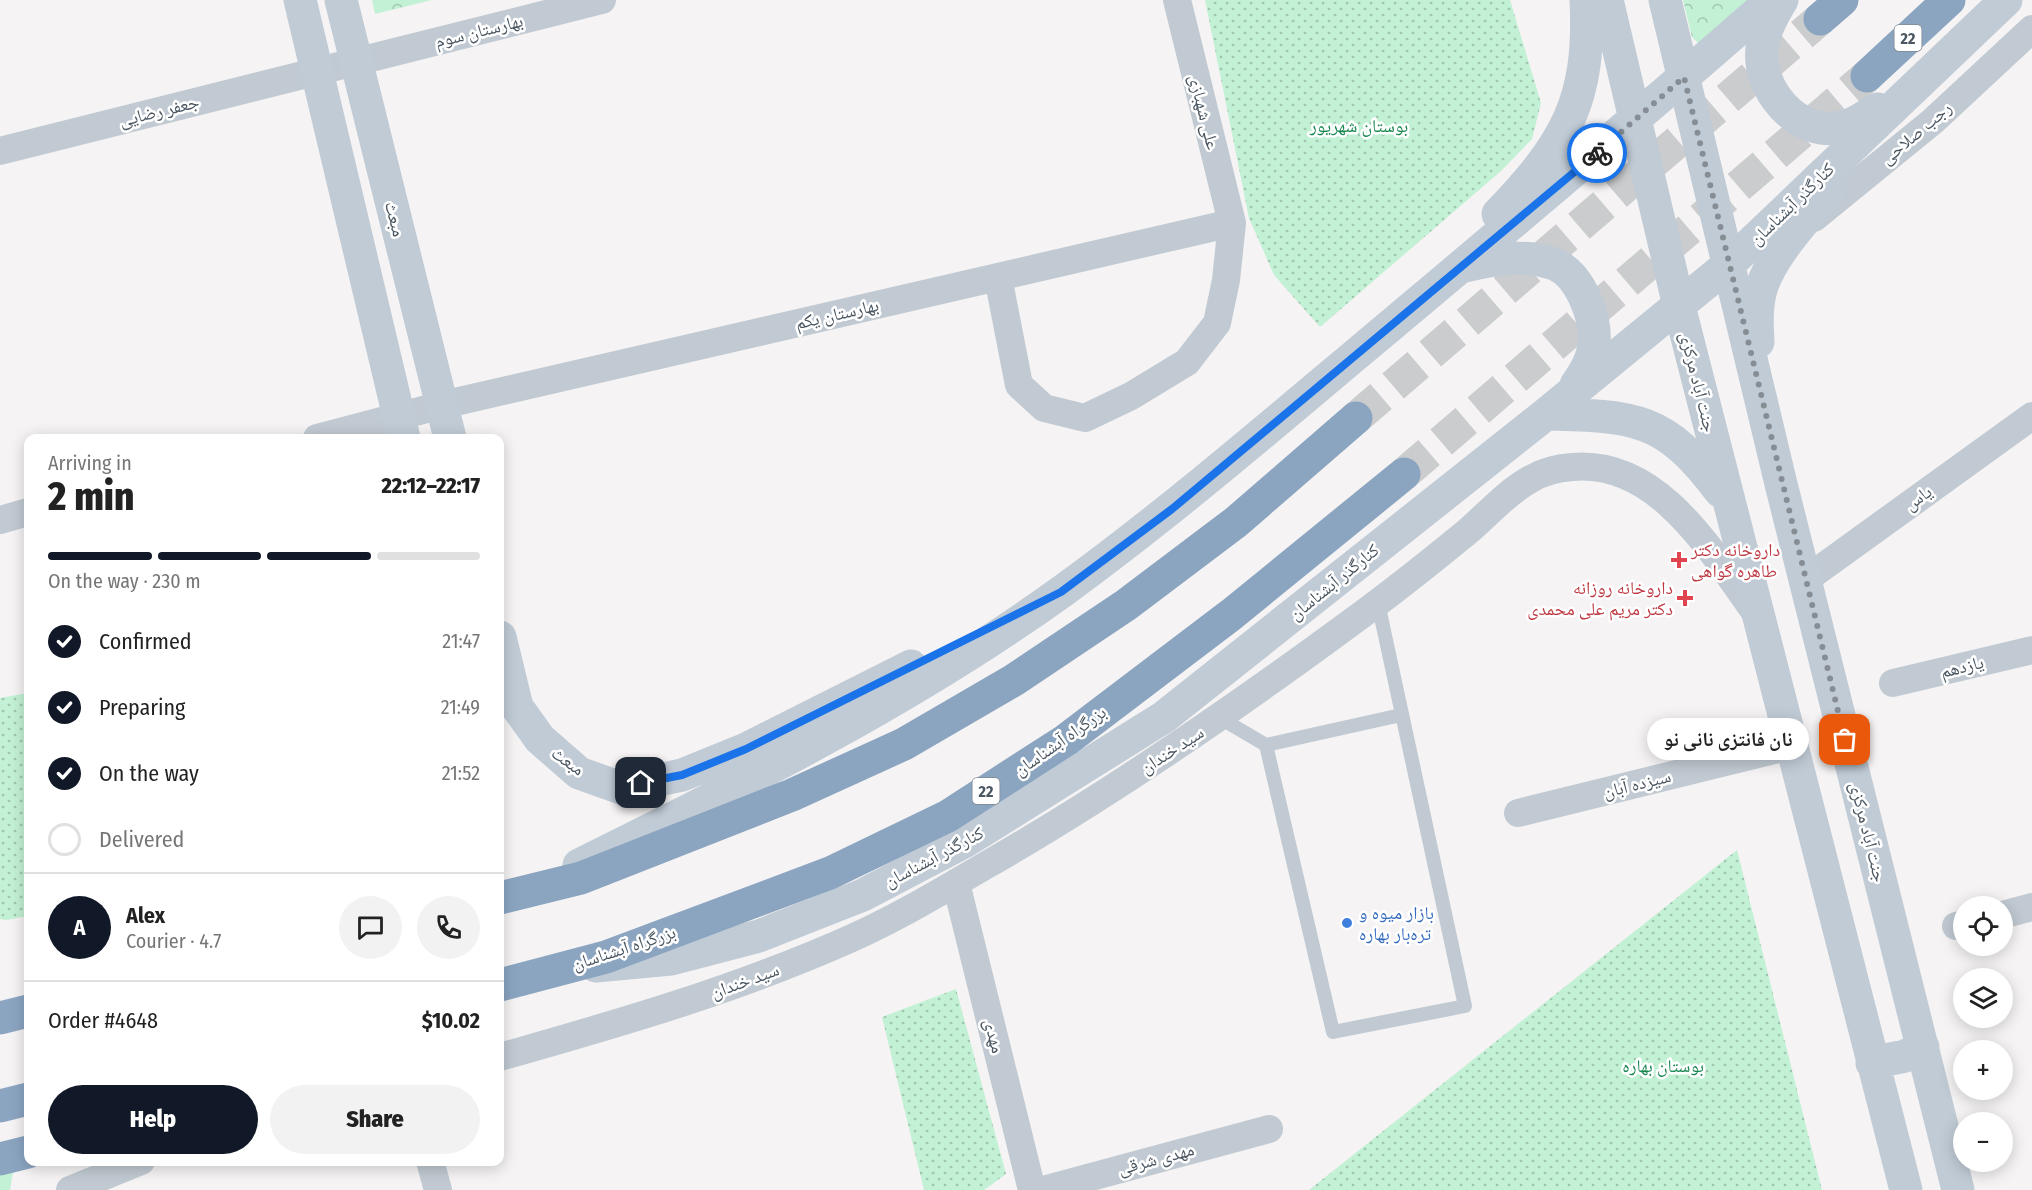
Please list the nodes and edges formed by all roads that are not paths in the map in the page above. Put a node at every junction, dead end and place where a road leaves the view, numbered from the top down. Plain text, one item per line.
1 (300, 0) edge
2 (341, 0) edge
3 (602, 0) edge
4 (1177, 0) edge
5 (1586, 0) edge
6 (1607, 0) edge
7 (1665, 0) edge
8 (1772, 0) edge
9 (1782, 0) edge
10 (1949, 0) edge
11 (2006, 0) edge
12 (2032, 29) edge
13 (356, 61) junction
14 (317, 70) junction
15 (1868, 76) tunnel mouth
16 (1684, 77) junction
17 (1902, 97) junction
18 (1635, 120) junction
19 (0, 151) edge
20 (1232, 223) junction
21 (1796, 233) junction
22 (1728, 265) junction
23 (1462, 266) junction
24 (998, 277) junction
25 (1678, 306) junction
26 (1393, 324) junction
27 (1558, 404) junction
28 (442, 405) junction
29 (2032, 416) edge
30 (1356, 418) tunnel mouth
31 (401, 428) edge
32 (351, 434) edge
33 (449, 434) edge
34 (1404, 474) tunnel mouth
35 (1781, 484) junction
36 (1729, 503) junction
37 (24, 513) edge
38 (0, 520) edge
39 (1805, 580) junction
40 (1061, 592) junction
41 (1378, 603) junction
42 (1757, 616) junction
43 (2032, 650) edge
44 (504, 653) edge
45 (1893, 683) dead end
46 (1401, 715) junction
47 (1220, 718) junction
48 (1266, 746) junction
49 (1790, 746) junction
50 (1518, 813) dead end
51 (956, 883) junction
52 (511, 895) edge
53 (2032, 908) edge
54 (2013, 912) edge
55 (551, 971) junction
56 (504, 983) edge
57 (0, 1004) edge
58 (24, 1009) edge
59 (24, 1011) edge
60 (0, 1018) edge
61 (1923, 1047) junction
62 (504, 1056) edge
63 (1872, 1063) junction
64 (24, 1100) edge
65 (0, 1106) edge
66 (1269, 1129) dead end
67 (24, 1153) edge
68 (0, 1159) edge
69 (129, 1166) edge
70 (133, 1166) edge
71 (431, 1166) edge
72 (70, 1190) edge
73 (108, 1190) edge
74 (438, 1190) edge
75 (1032, 1190) edge
76 (1043, 1190) edge
77 (1906, 1190) edge
78 (1958, 1190) edge

1 - 14 street
2 - 13 street, مبعث
3 - 13 street, بهارستان سوم
4 - 20 street, علی شهبازی
5 - 26 street
6 - 18 street, جنت آباد مرکزی
7 - 16 street, جنت آباد مرکزی
8 - 16 street
9 - 17 street
10 - 15 highway, 22
11 - 17 street, کنارگذر آبشناسان
12 - 21 street, رجب صلاحی
13 - 14 street, بهارستان سوم
13 - 28 street, مبعث
14 - 19 street, جعفر رضایی
14 - 31 street
16 - 18 street
16 - 22 street, جنت آباد مرکزی
17 - 21 street
17 - 22 street, کنارگذر آبشناسان
18 - 23 street
18 - 25 street, جنت آباد مرکزی
20 - 24 street, بهارستان یکم
20 - 24 street, علی شهبازی
21 - 35 street
22 - 25 street, کنارگذر آبشناسان
22 - 35 street, جنت آباد مرکزی
23 - 26 street
23 - 27 street
24 - 28 street, بهارستان یکم
25 - 27 street, کنارگذر آبشناسان
25 - 36 street, جنت آباد مرکزی
26 - 40 street
27 - 36 street
27 - 55 street, کنارگذر آبشناسان
28 - 31 street, بهارستان یکم
28 - 33 street, مبعث
29 - 39 street, یاس
30 - 52 highway
31 - 32 street, بهارستان یکم
34 - 55 highway, بزرگراه آبشناسان / 22
35 - 39 street, جنت آباد مرکزی
36 - 42 street, جنت آباد مرکزی
37 - 38 street
39 - 61 street, جنت آباد مرکزی
40 - 44 street, مبعث
40 - 52 street
41 - 42 street, سید خندان
41 - 46 lane
41 - 47 street, سید خندان
42 - 49 street, جنت آباد مرکزی
43 - 45 street, یازدهم
46 - 48 lane
46 - 48 lane
47 - 48 lane
47 - 51 street, سید خندان
49 - 50 street, سیزده آبان
49 - 63 street, جنت آباد مرکزی
51 - 62 street, سید خندان
51 - 75 street, مهدی
53 - 54 street
55 - 56 highway, بزرگراه آبشناسان / 22
57 - 58 highway
59 - 60 highway
61 - 63 street
61 - 78 street, جنت آباد مرکزی
63 - 77 street, جنت آباد مرکزی
64 - 65 highway
66 - 76 street, مهدی شرقی
67 - 68 highway
69 - 72 street
70 - 73 street
71 - 74 street

